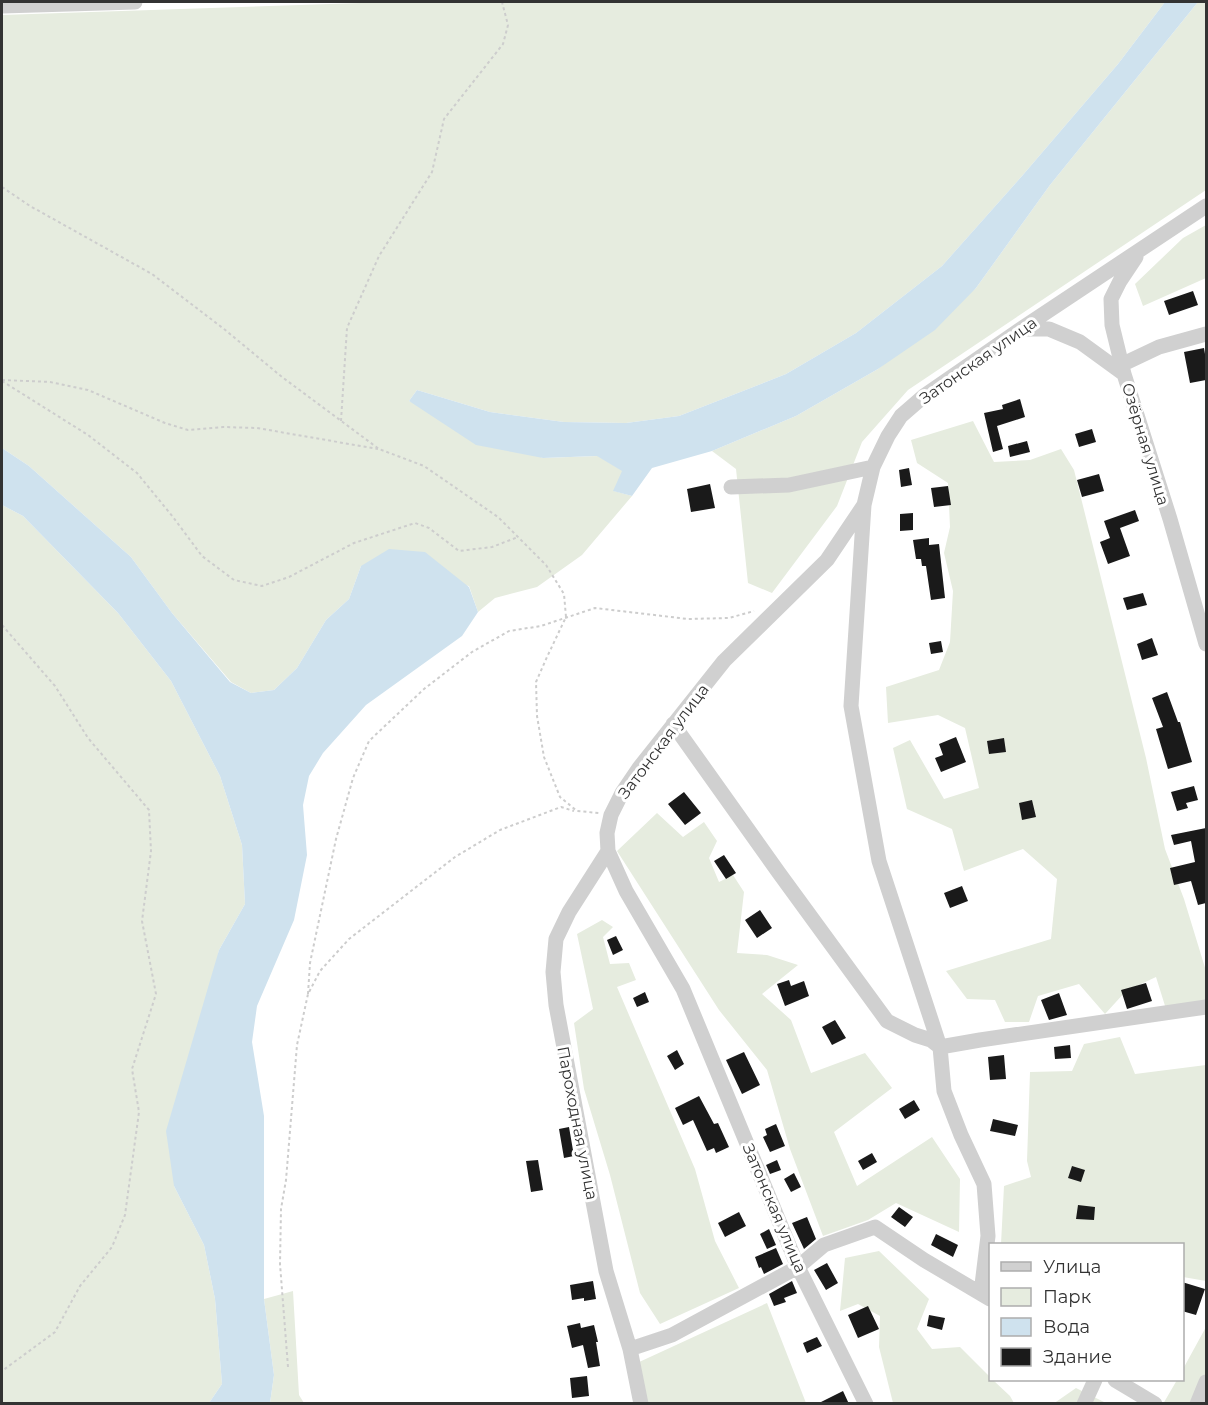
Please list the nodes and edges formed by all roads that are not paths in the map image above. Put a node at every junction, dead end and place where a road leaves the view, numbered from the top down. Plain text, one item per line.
1 (135, 2) edge
2 (2, 6) edge
3 (1206, 206) edge
4 (1142, 250) junction
5 (1021, 329) junction
6 (1206, 334) edge
7 (1123, 369) junction
8 (873, 467) junction
9 (731, 487) dead end
10 (864, 504) junction
11 (1206, 644) edge
12 (673, 724) junction
13 (608, 851) junction
14 (1206, 1007) edge
15 (940, 1047) junction
16 (798, 1267) junction
17 (986, 1296) edge
18 (630, 1349) junction
19 (1095, 1381) edge
20 (1116, 1381) edge
21 (1206, 1382) edge
22 (640, 1404) edge
23 (866, 1404) edge
24 (1084, 1404) edge
25 (1155, 1404) edge
26 (1197, 1404) edge

1 - 2 street
3 - 4 street, Затонская улица
4 - 5 street, Затонская улица
4 - 7 street, Озёрная улица
5 - 7 street
5 - 8 street, Затонская улица
6 - 7 street
7 - 11 street, Озёрная улица
8 - 9 street
8 - 10 street, Затонская улица
10 - 12 street, Затонская улица
10 - 15 street
12 - 13 street, Затонская улица
12 - 15 street
13 - 16 street, Затонская улица
13 - 18 street, Пароходная улица
14 - 15 street
15 - 17 street
16 - 17 street
16 - 18 street
16 - 23 street, Затонская улица
18 - 22 street, Пароходная улица
19 - 24 street
20 - 25 street
21 - 26 street

